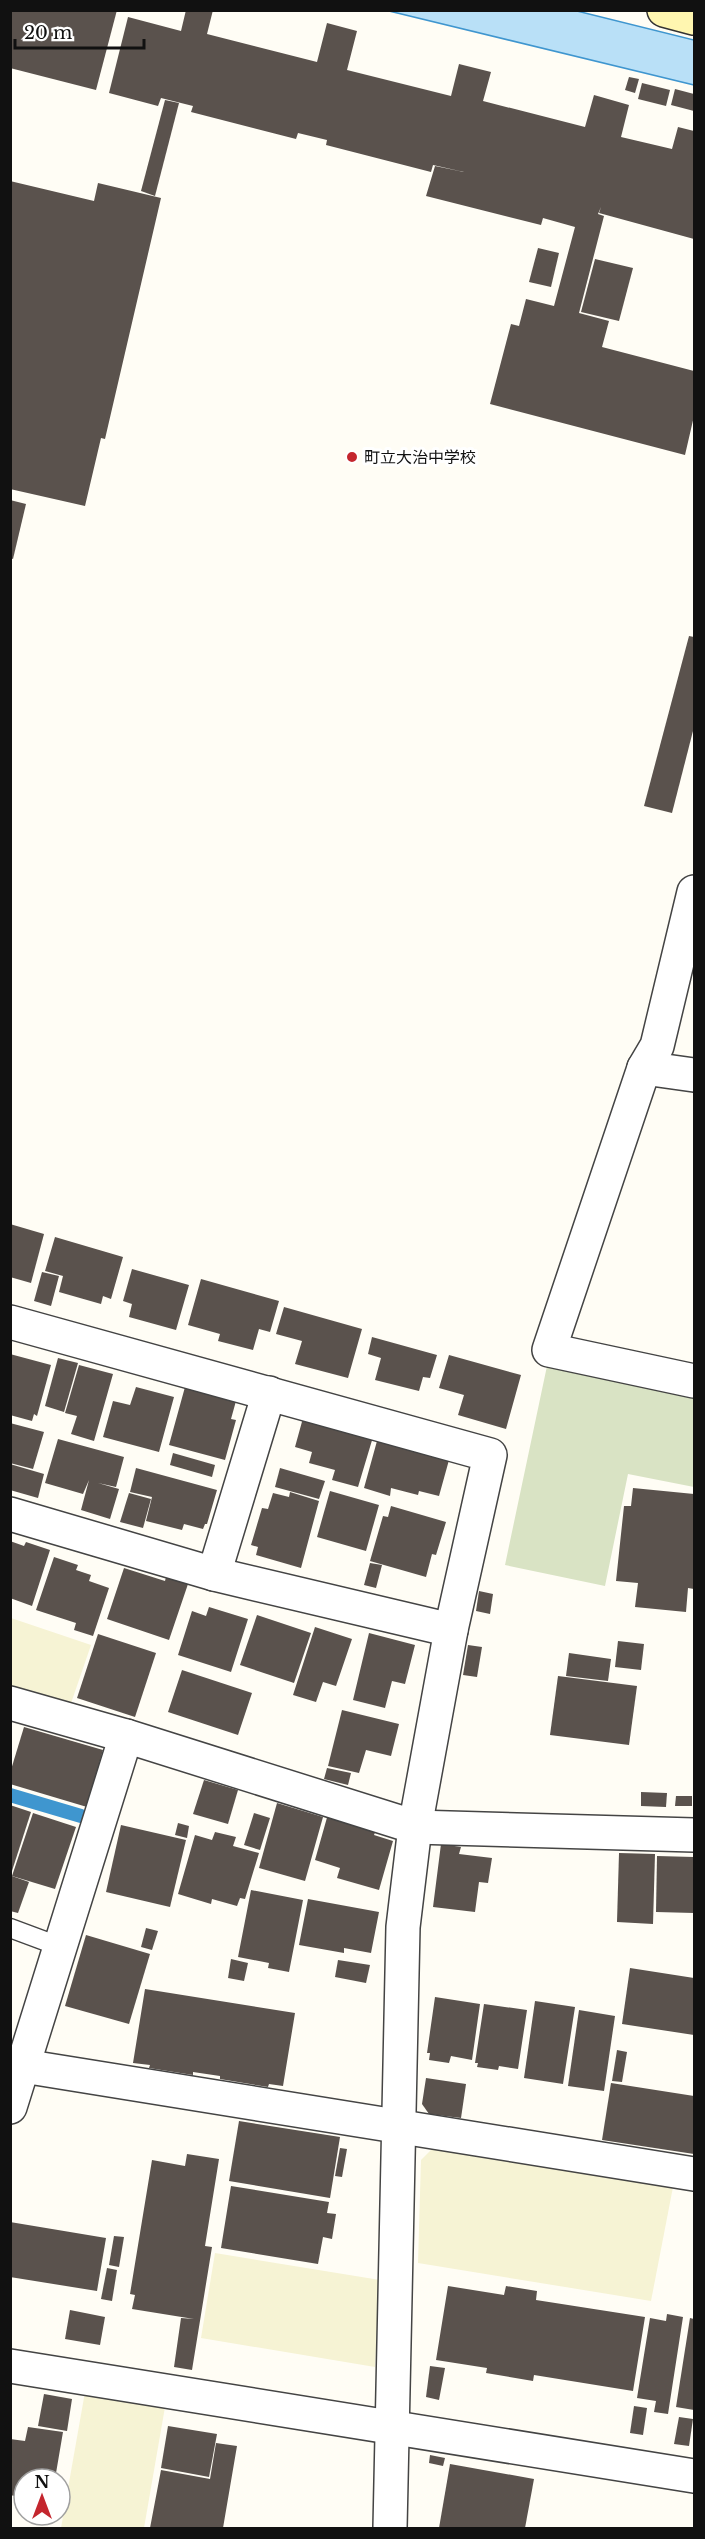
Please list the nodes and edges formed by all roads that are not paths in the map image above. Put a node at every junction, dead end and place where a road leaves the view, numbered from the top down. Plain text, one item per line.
1 (664, 10) edge
2 (694, 18) edge
3 (694, 892) edge
4 (644, 1068) junction
5 (694, 1075) edge
6 (10, 1322) edge
7 (694, 1381) edge
8 (269, 1394) junction
9 (10, 1514) edge
10 (214, 1574) junction
11 (451, 1630) junction
12 (10, 1703) edge
13 (126, 1736) junction
14 (415, 1827) junction
15 (694, 1835) edge
16 (10, 1928) edge
17 (61, 1947) junction
18 (23, 2066) junction
19 (10, 2107) edge
20 (399, 2127) junction
21 (694, 2174) edge
22 (10, 2366) edge
23 (392, 2427) junction
24 (694, 2476) edge
25 (390, 2529) edge

1 - 2 street
3 - 4 street
4 - 5 street
4 - 7 street
6 - 8 street
8 - 10 street
8 - 11 street
9 - 10 street
10 - 11 street
11 - 14 street
12 - 13 street
13 - 14 street
13 - 17 street
14 - 15 street
14 - 20 street
16 - 17 lane
17 - 18 street
18 - 19 street
18 - 20 street
20 - 21 street
20 - 23 street
22 - 23 street
23 - 24 street
23 - 25 street

